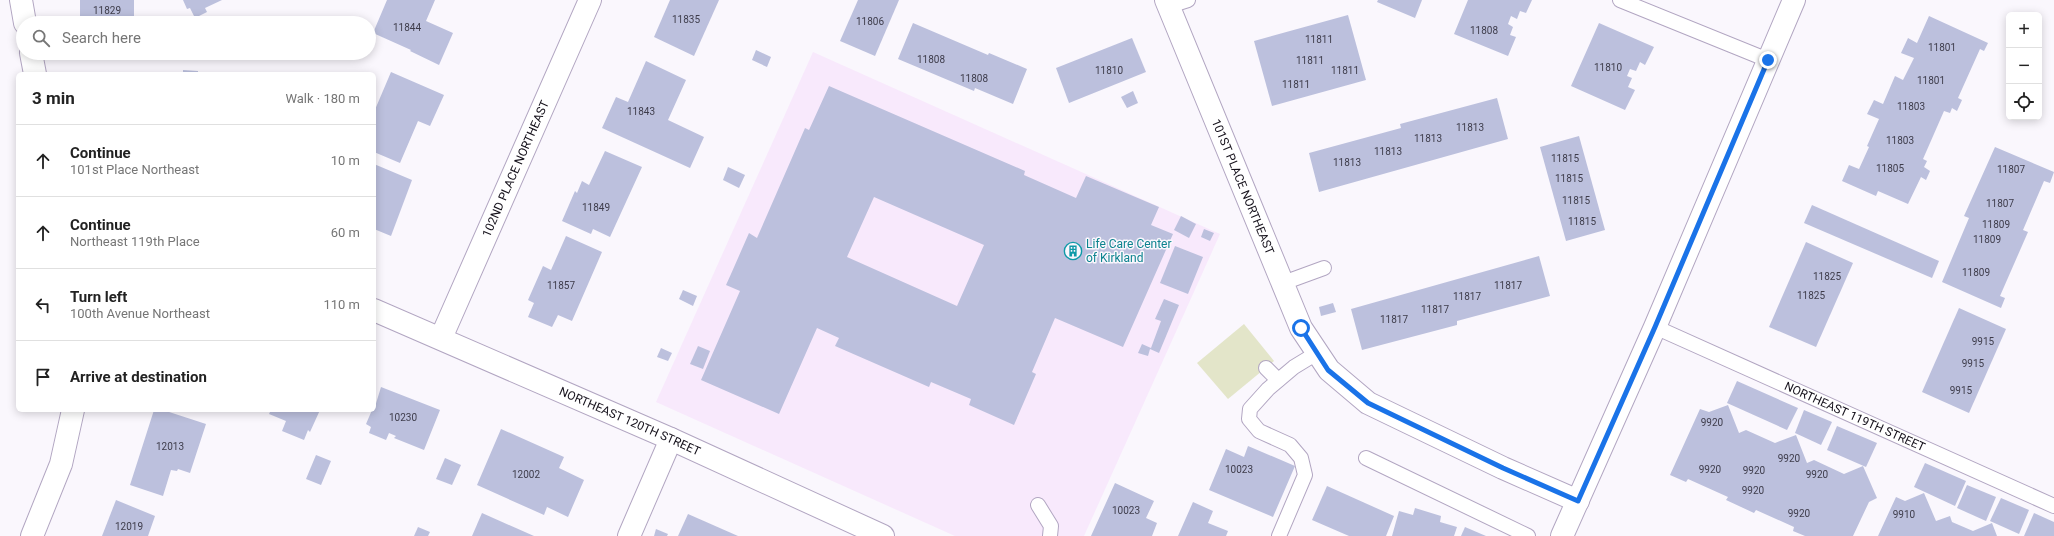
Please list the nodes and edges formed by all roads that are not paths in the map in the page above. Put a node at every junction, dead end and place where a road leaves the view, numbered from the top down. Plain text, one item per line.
1 (21, 0) edge
2 (590, 0) edge
3 (1620, 0) edge
4 (1794, 0) edge
5 (1174, 2) edge
6 (24, 16) edge
7 (32, 60) edge
8 (1768, 60) junction
9 (35, 72) edge
10 (1324, 268) dead end
11 (1282, 283) junction
12 (376, 311) edge
13 (1655, 327) junction
14 (441, 338) junction
15 (1323, 362) junction
16 (1266, 368) dead end
17 (1278, 380) junction
18 (73, 412) edge
19 (671, 439) junction
20 (1366, 458) dead end
21 (1578, 501) junction
22 (1038, 505) dead end
23 (2054, 506) edge
24 (32, 536) edge
25 (629, 536) edge
26 (883, 536) edge
27 (1050, 536) edge
28 (1279, 536) edge
29 (1528, 536) edge
30 (1562, 536) edge

1 - 6 street
2 - 14 street, 102ND PLACE NORTHEAST
3 - 8 lane
4 - 8 street
5 - 11 street, 101ST PLACE NORTHEAST
7 - 9 street
8 - 13 street
10 - 11 lane
11 - 15 street, 101ST PLACE NORTHEAST
12 - 14 street, NORTHEAST 120TH STREET
13 - 21 street
13 - 23 lane, NORTHEAST 119TH STREET
14 - 19 street, NORTHEAST 120TH STREET
15 - 17 lane
15 - 21 street, 101ST PLACE NORTHEAST
16 - 17 lane
17 - 28 lane
18 - 24 street
19 - 25 street
19 - 26 street, NORTHEAST 120TH STREET
20 - 29 lane
21 - 30 street
22 - 27 lane

